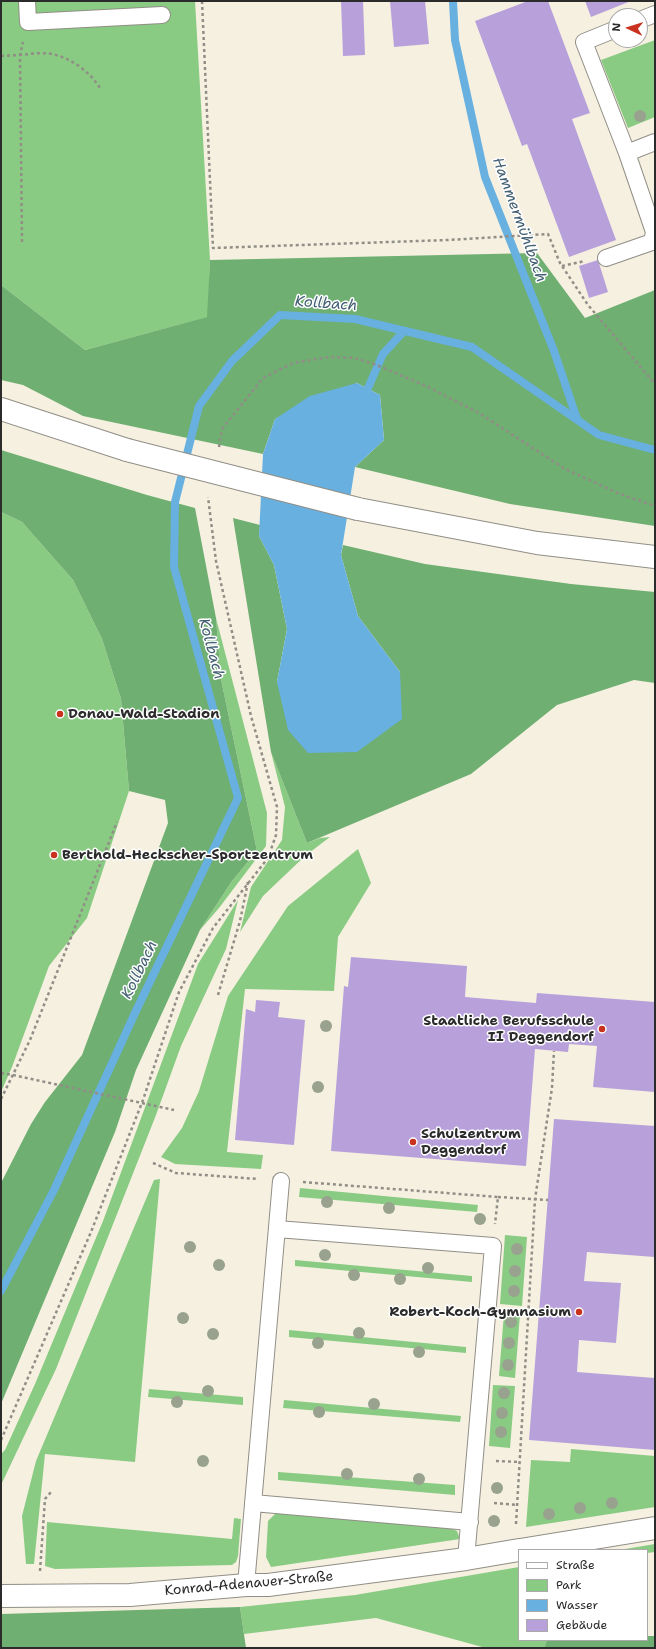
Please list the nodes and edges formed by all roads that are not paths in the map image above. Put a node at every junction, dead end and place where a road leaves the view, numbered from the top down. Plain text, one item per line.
1 (26, 1) edge
2 (162, 15) dead end
3 (608, 32) edge
4 (655, 142) edge
5 (627, 153) junction
6 (606, 258) dead end
7 (1, 409) edge
8 (655, 557) edge
9 (281, 1181) road end
10 (277, 1229) junction
11 (253, 1503) junction
12 (470, 1522) junction
13 (655, 1528) edge
14 (524, 1549) edge
15 (518, 1550) edge
16 (466, 1559) junction
17 (246, 1585) junction
18 (1, 1596) edge

1 - 2 lane
3 - 5 lane
4 - 5 lane
5 - 6 lane
7 - 8 main road, bridge
9 - 10 lane
10 - 11 lane
10 - 12 lane
11 - 12 lane
11 - 17 lane
12 - 16 lane
13 - 14 main road, Konrad-Adenauer-Straße
15 - 16 main road, Konrad-Adenauer-Straße
16 - 17 main road, Konrad-Adenauer-Straße
17 - 18 main road, Konrad-Adenauer-Straße

